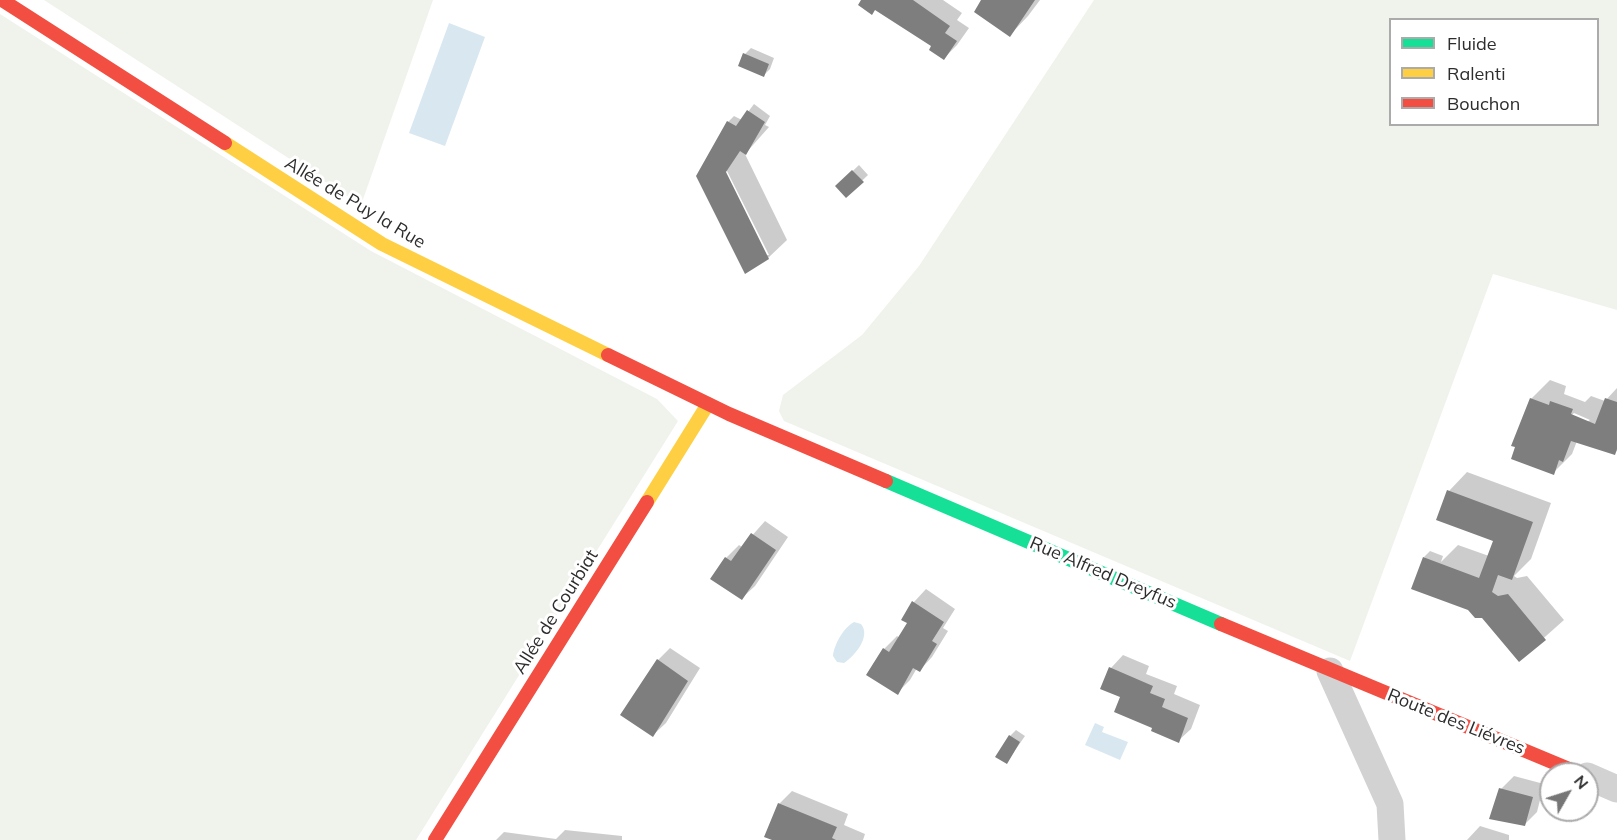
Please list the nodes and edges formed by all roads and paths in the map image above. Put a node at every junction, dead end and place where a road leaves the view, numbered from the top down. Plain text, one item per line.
1 (2, 0) edge
2 (708, 404) junction
3 (1330, 671) junction
4 (1552, 762) edge
5 (1599, 781) edge
6 (1617, 789) edge
7 (435, 840) edge
8 (1392, 840) edge

1 - 2 street, Allée de Puy la Rue
2 - 3 street, Rue Alfred Dreyfus
2 - 7 street, Allée de Courbiat
3 - 4 street, Route des Liévres
3 - 8 street
5 - 6 street

